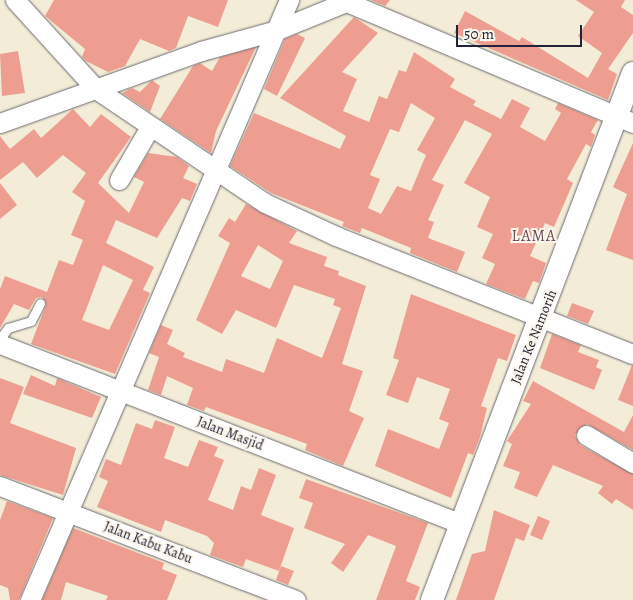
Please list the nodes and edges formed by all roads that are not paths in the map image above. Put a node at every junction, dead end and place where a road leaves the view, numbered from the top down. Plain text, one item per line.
1 (15, 0) edge
2 (289, 0) edge
3 (346, 1) edge
4 (277, 30) junction
5 (633, 73) edge
6 (96, 89) junction
7 (626, 120) edge
8 (0, 123) edge
9 (150, 127) junction
10 (216, 168) junction
11 (119, 180) dead end
12 (40, 303) dead end
13 (540, 320) junction
14 (0, 339) edge
15 (0, 344) edge
16 (633, 354) edge
17 (119, 390) junction
18 (586, 436) dead end
19 (633, 463) edge
20 (0, 486) edge
21 (70, 512) junction
22 (459, 524) junction
23 (30, 600) edge
24 (296, 600) edge
25 (432, 600) edge

1 - 6 street
2 - 4 street
3 - 4 street
3 - 7 street
4 - 6 street
4 - 10 street
5 - 7 street, Jalan Ke Namorih
6 - 8 street
6 - 9 street
7 - 13 street, Jalan Ke Namorih
9 - 10 street
9 - 11 street
10 - 13 street
10 - 17 street
12 - 14 lane
13 - 16 street
13 - 22 street, Jalan Ke Namorih
15 - 17 street, Jalan Masjid
17 - 21 street
17 - 22 street, Jalan Masjid
18 - 19 street
20 - 21 street, Jalan Kabu Kabu
21 - 23 street
21 - 24 street, Jalan Kabu Kabu
22 - 25 street, Jalan Ke Namorih

